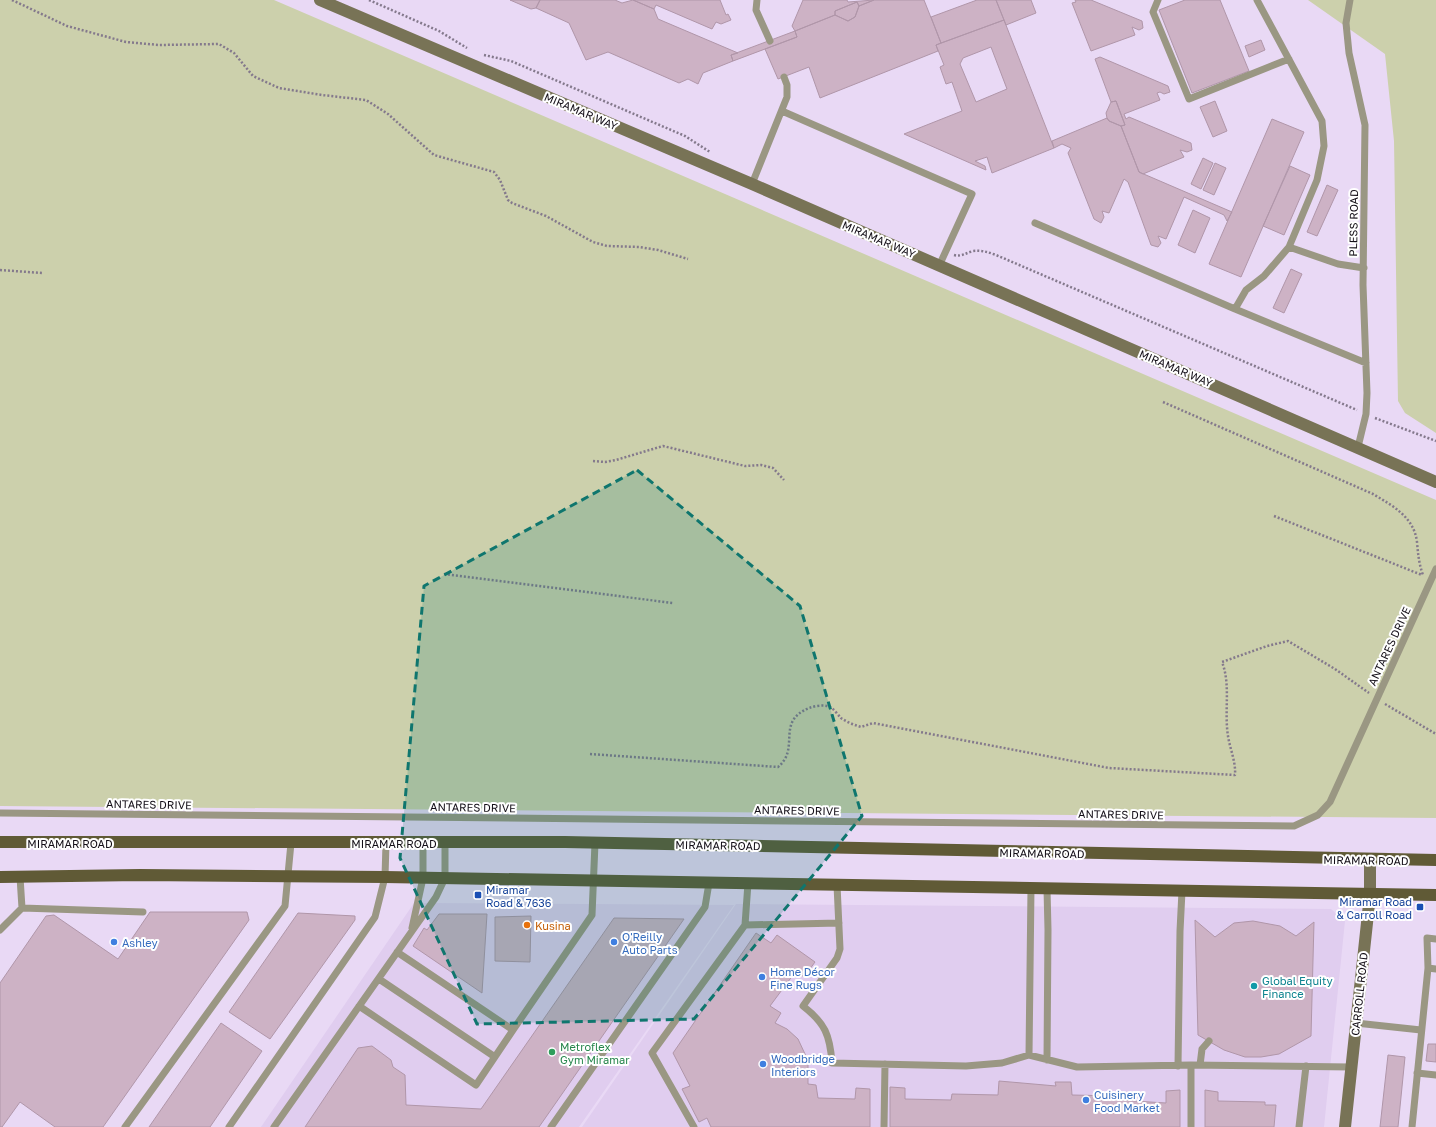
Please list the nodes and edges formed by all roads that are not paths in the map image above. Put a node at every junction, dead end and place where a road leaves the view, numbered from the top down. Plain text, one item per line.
1 (320, 0) edge
2 (757, 0) edge
3 (1158, 0) edge
4 (1257, 0) edge
5 (1350, 0) edge
6 (770, 41) dead end
7 (1289, 60) junction
8 (784, 77) dead end
9 (782, 111) junction
10 (752, 184) junction
11 (1035, 223) dead end
12 (1289, 247) junction
13 (939, 266) junction
14 (1364, 268) junction
15 (1235, 309) junction
16 (1366, 363) junction
17 (1358, 447) junction
18 (1436, 482) edge
19 (1436, 569) edge
20 (0, 813) edge
21 (0, 842) edge
22 (423, 842) junction
23 (445, 842) junction
24 (291, 843) junction
25 (386, 843) junction
26 (594, 843) junction
27 (1370, 860) junction
28 (1436, 860) edge
29 (288, 876) junction
30 (0, 877) edge
31 (20, 877) junction
32 (385, 877) junction
33 (423, 878) junction
34 (445, 878) junction
35 (594, 880) junction
36 (709, 883) junction
37 (748, 883) junction
38 (837, 885) junction
39 (1031, 888) junction
40 (1047, 889) junction
41 (1182, 891) junction
42 (1370, 895) junction
43 (1436, 895) edge
44 (22, 908) junction
45 (142, 912) dead end
46 (839, 923) junction
47 (745, 925) junction
48 (0, 930) edge
49 (412, 930) junction
50 (1436, 939) edge
51 (398, 952) junction
52 (1428, 968) junction
53 (1436, 969) edge
54 (379, 979) junction
55 (359, 1006) junction
56 (1356, 1023) junction
57 (513, 1030) junction
58 (1421, 1030) junction
59 (1209, 1041) dead end
60 (1029, 1055) junction
61 (495, 1057) junction
62 (1047, 1060) junction
63 (885, 1064) junction
64 (1191, 1065) junction
65 (1178, 1066) junction
66 (1200, 1066) junction
67 (1306, 1066) junction
68 (1351, 1067) junction
69 (1417, 1074) junction
70 (1436, 1075) edge
71 (125, 1127) edge
72 (229, 1127) edge
73 (274, 1127) edge
74 (551, 1127) edge
75 (694, 1127) edge
76 (884, 1127) edge
77 (1191, 1127) edge
78 (1299, 1127) edge
79 (1345, 1127) edge
80 (1412, 1127) edge

1 - 10 street, MIRAMAR WAY
2 - 6 lane
3 - 7 lane
4 - 7 lane
5 - 14 lane, PLESS ROAD
7 - 12 lane
8 - 9 lane
9 - 10 lane
9 - 13 lane
10 - 13 street, MIRAMAR WAY
11 - 15 lane
12 - 14 lane
12 - 15 lane
13 - 17 street, MIRAMAR WAY
14 - 16 lane, PLESS ROAD
15 - 16 lane
16 - 17 lane, PLESS ROAD
17 - 18 street, MIRAMAR WAY
19 - 20 lane, ANTARES DRIVE
21 - 24 main road, MIRAMAR ROAD
22 - 23 main road, MIRAMAR ROAD
22 - 25 main road, MIRAMAR ROAD
22 - 33 lane
23 - 26 main road, MIRAMAR ROAD
23 - 34 lane
24 - 25 main road, MIRAMAR ROAD
24 - 29 lane
25 - 32 lane
26 - 27 main road, MIRAMAR ROAD
26 - 35 lane
27 - 28 main road, MIRAMAR ROAD
27 - 42 street, CARROLL ROAD
29 - 31 main road
29 - 32 main road
29 - 71 lane
30 - 31 main road
31 - 44 lane
32 - 33 main road
32 - 72 lane
33 - 34 main road
33 - 49 lane
34 - 35 main road
34 - 49 lane
35 - 36 main road
35 - 57 lane
36 - 37 main road
36 - 74 lane
37 - 38 main road
37 - 47 lane
38 - 39 main road
38 - 46 lane
39 - 40 main road
39 - 60 lane
40 - 41 main road
40 - 62 lane
41 - 42 main road
41 - 65 lane
42 - 43 main road
42 - 56 street, CARROLL ROAD
44 - 45 lane
44 - 48 lane
46 - 47 lane
46 - 63 lane
47 - 75 lane
49 - 51 lane
50 - 52 lane
51 - 54 lane
51 - 57 lane
52 - 53 lane
52 - 58 lane
54 - 55 lane
54 - 61 lane
55 - 61 lane
55 - 73 lane
56 - 58 lane
56 - 68 street, CARROLL ROAD
57 - 61 lane
58 - 69 lane
59 - 66 lane
60 - 62 lane
60 - 63 lane
62 - 65 lane
63 - 76 lane
64 - 65 lane
64 - 66 lane
64 - 77 lane
66 - 67 lane
67 - 68 lane
67 - 78 lane
68 - 79 street, CARROLL ROAD
69 - 70 lane
69 - 80 lane

